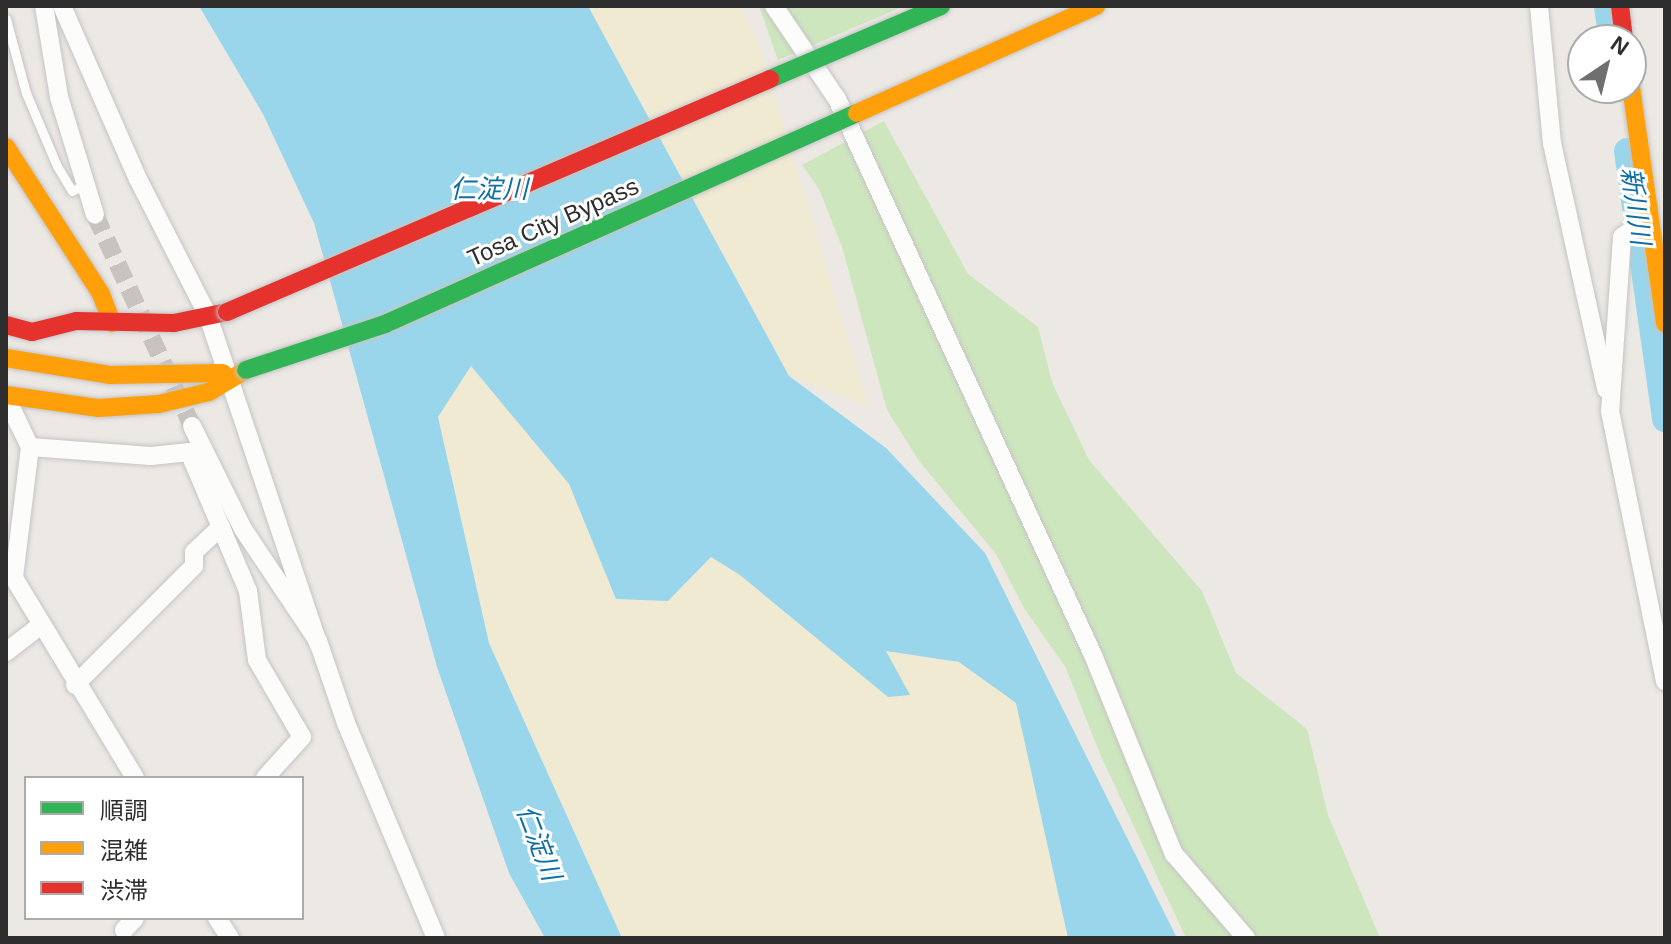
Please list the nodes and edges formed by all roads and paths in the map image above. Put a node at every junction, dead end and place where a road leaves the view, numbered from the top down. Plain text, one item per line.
1 (44, 6) edge
2 (62, 6) edge
3 (774, 6) edge
4 (941, 6) edge
5 (1096, 6) edge
6 (1539, 6) edge
7 (6, 19) edge
8 (1633, 104) edge
9 (6, 147) edge
10 (85, 184) junction
11 (95, 215) tunnel mouth
12 (1649, 218) junction
13 (208, 316) junction
14 (112, 323) junction
15 (1665, 324) edge
16 (6, 325) edge
17 (6, 358) edge
18 (236, 374) junction
19 (6, 396) edge
20 (1610, 409) junction
21 (192, 426) tunnel mouth
22 (30, 447) junction
23 (196, 451) junction
24 (221, 527) junction
25 (41, 625) junction
26 (319, 645) junction
27 (6, 652) edge
28 (1665, 681) edge
29 (75, 685) junction
30 (134, 776) edge
31 (267, 776) edge
32 (218, 920) edge
33 (230, 938) edge
34 (436, 938) edge
35 (1246, 938) edge

1 - 10 street
2 - 13 street
3 - 35 street
4 - 13 main road, Tosa City Bypass, bridge
5 - 18 main road, Tosa City Bypass, bridge
6 - 20 street
7 - 10 lane
8 - 12 main road
9 - 14 main road
10 - 11 street
12 - 15 main road
12 - 20 street
13 - 14 main road, Tosa City Bypass
13 - 18 street
14 - 16 main road, Tosa City Bypass
17 - 18 main road, Tosa City Bypass
18 - 19 main road
18 - 26 street
19 - 22 street
20 - 28 street
21 - 23 street
22 - 23 street
22 - 25 street
23 - 24 street
23 - 26 street
24 - 29 street
24 - 31 street
25 - 27 street
25 - 29 street
26 - 34 street
29 - 30 street
32 - 33 street

